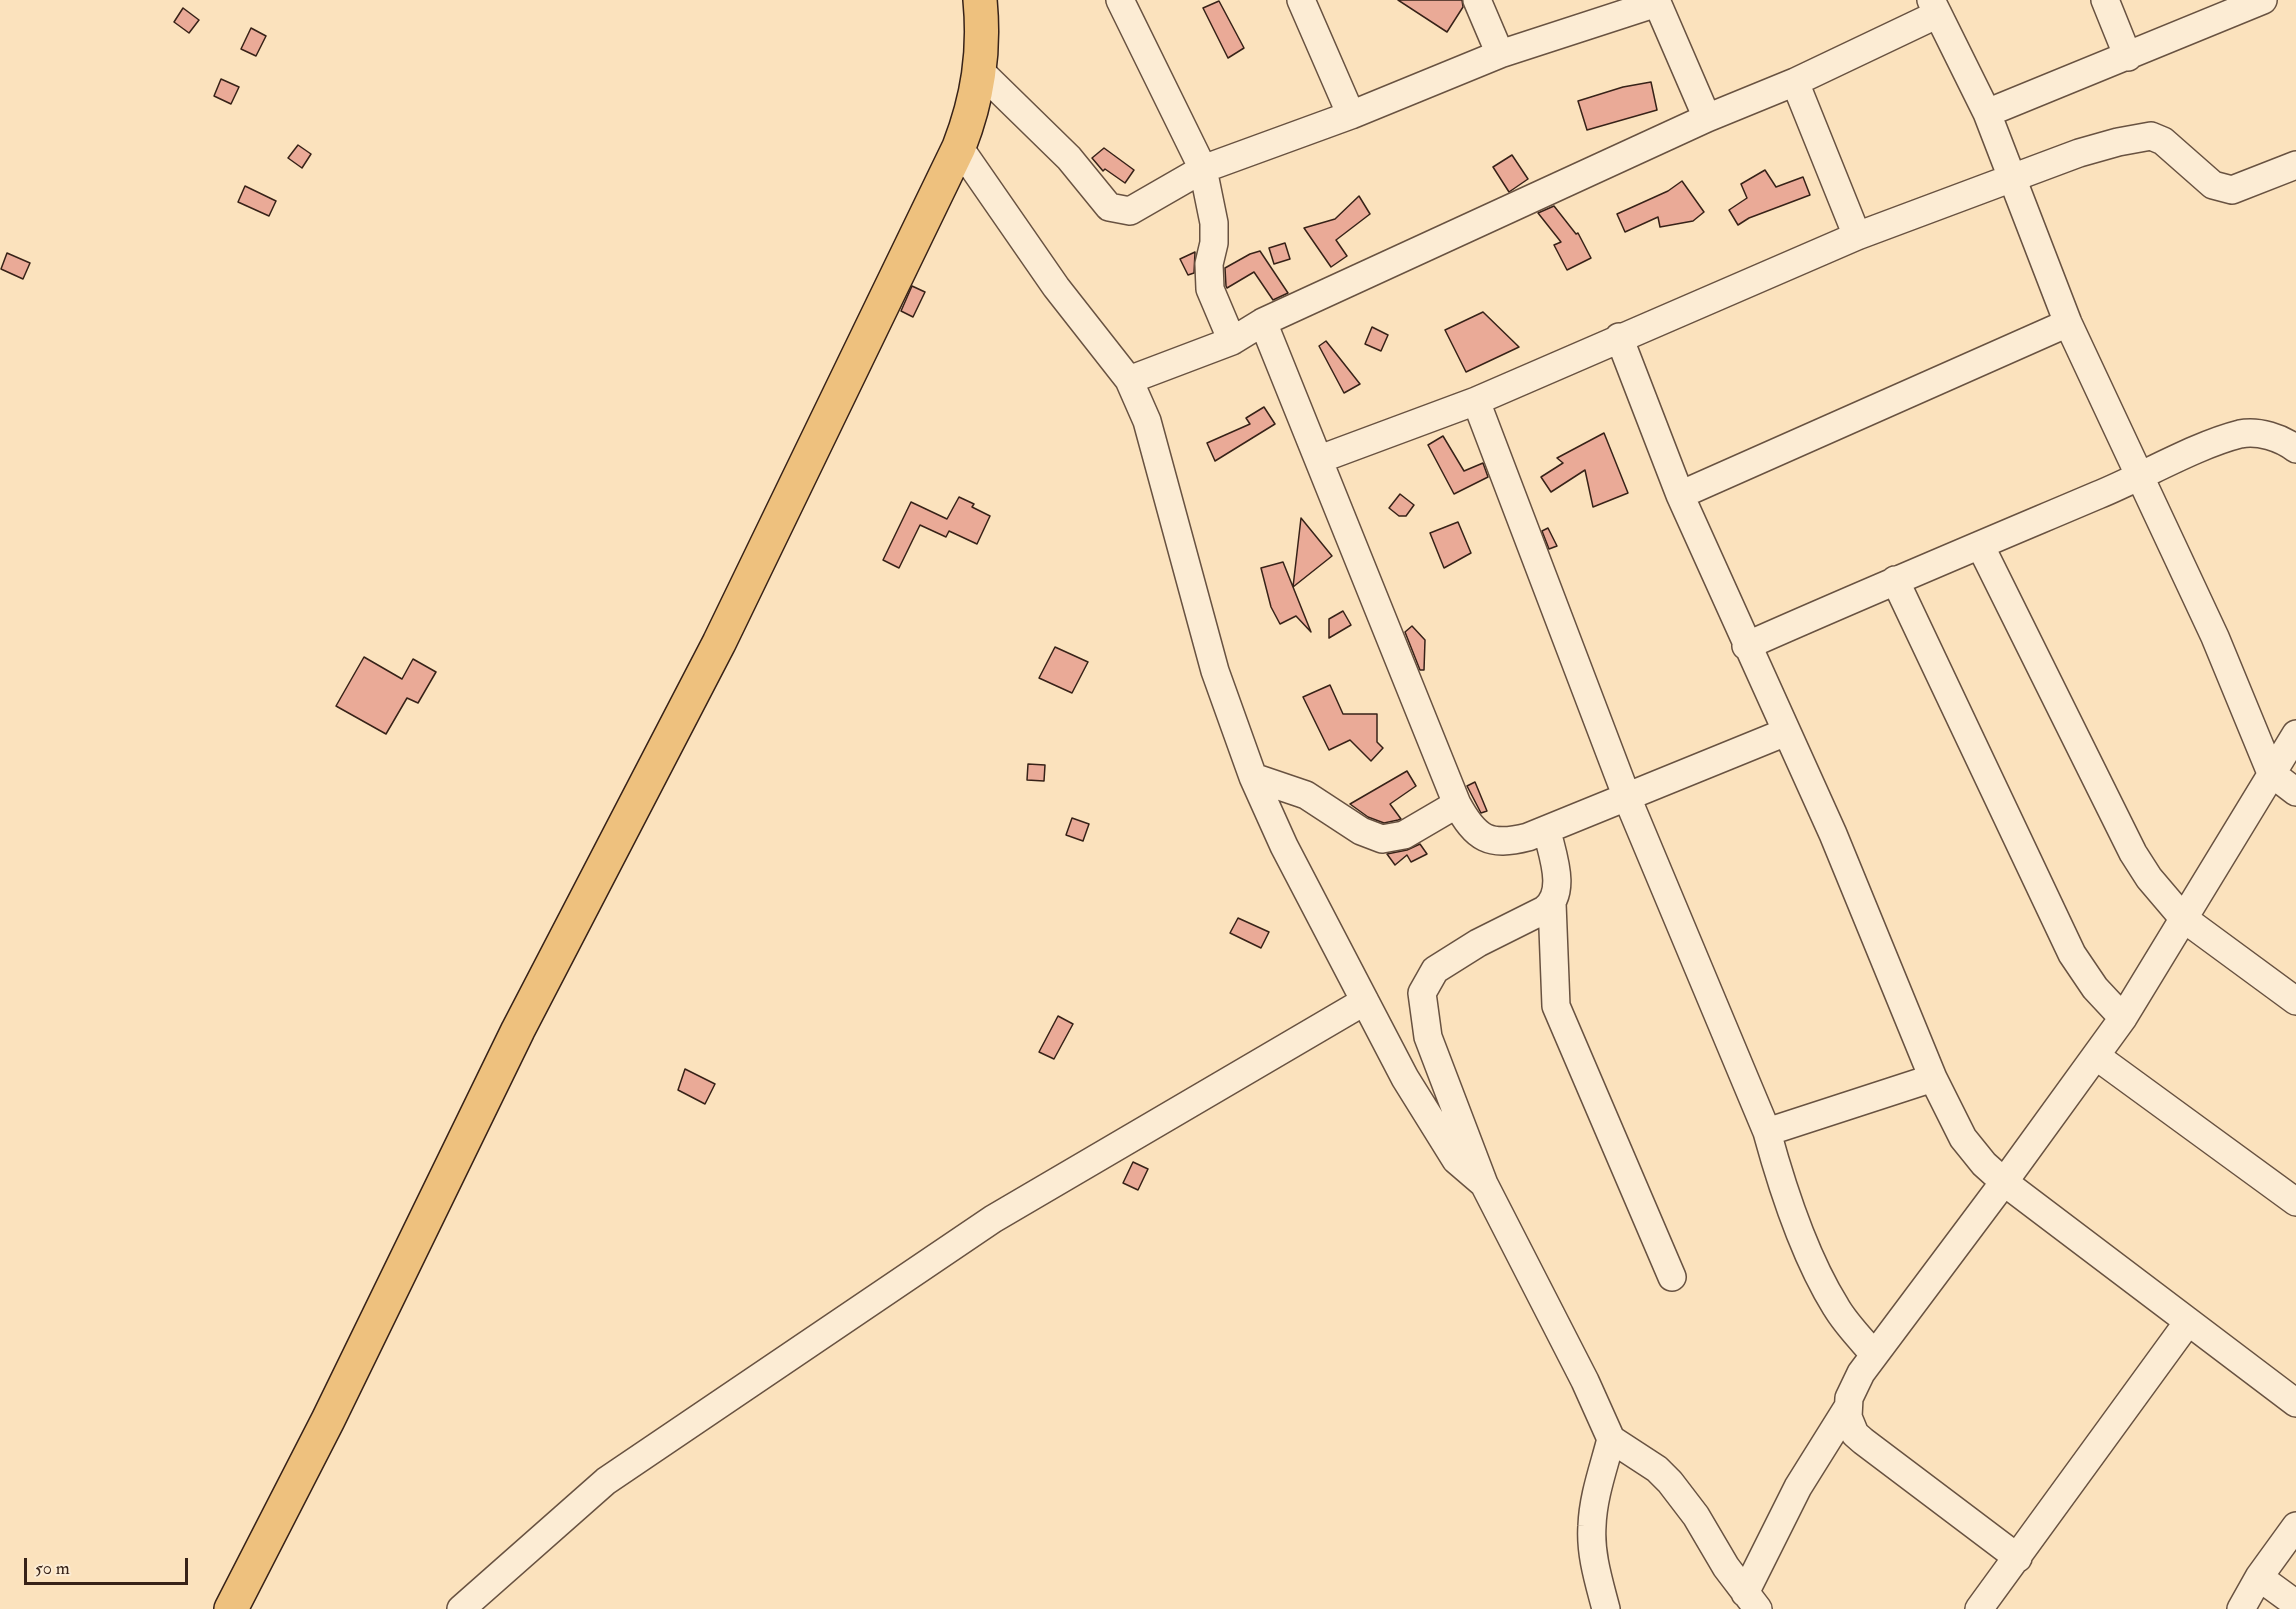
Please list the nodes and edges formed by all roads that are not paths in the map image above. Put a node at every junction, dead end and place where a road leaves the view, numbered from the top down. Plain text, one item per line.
1 (980, 0) edge
2 (1120, 0) edge
3 (1301, 0) edge
4 (1477, 0) edge
5 (2105, 0) edge
6 (2263, 0) edge
7 (1657, 1) edge
8 (1934, 7) edge
9 (1500, 54) junction
10 (2128, 57) junction
11 (981, 72) junction
12 (1795, 82) junction
13 (1987, 113) junction
14 (1351, 115) junction
15 (1707, 118) junction
16 (959, 147) junction
17 (2296, 165) edge
18 (1203, 169) junction
19 (2010, 177) junction
20 (1857, 236) junction
21 (1263, 322) junction
22 (2068, 323) junction
23 (1619, 338) junction
24 (1232, 341) junction
25 (1129, 380) junction
26 (1476, 401) junction
27 (2296, 449) edge
28 (1320, 459) junction
29 (2141, 477) junction
30 (1680, 495) junction
31 (1980, 545) junction
32 (1895, 580) junction
33 (1746, 646) junction
34 (1786, 732) junction
35 (2296, 734) edge
36 (2271, 773) junction
37 (1253, 777) junction
38 (2296, 792) edge
39 (1626, 795) junction
40 (1457, 804) junction
41 (1547, 831) junction
42 (1552, 903) junction
43 (2182, 918) junction
44 (1365, 1001) junction
45 (2296, 1001) edge
46 (2123, 1018) junction
47 (2096, 1056) junction
48 (1933, 1078) junction
49 (1767, 1132) junction
50 (2004, 1182) junction
51 (1484, 1184) junction
52 (2296, 1202) edge
53 (1672, 1277) dead end
54 (2188, 1322) junction
55 (1873, 1353) junction
56 (2296, 1403) edge
57 (1848, 1407) junction
58 (1611, 1439) junction
59 (2296, 1526) edge
60 (2018, 1558) junction
61 (2259, 1577) junction
62 (1751, 1601) edge
63 (2296, 1604) edge
64 (231, 1609) edge
65 (461, 1609) edge
66 (1606, 1609) edge
67 (1979, 1609) edge
68 (2241, 1609) edge

1 - 11 main road
2 - 18 street
3 - 14 street
4 - 9 street
5 - 10 street
6 - 10 street
7 - 9 street
7 - 15 street
8 - 12 street
8 - 13 street
9 - 14 street
10 - 13 street
11 - 16 main road
11 - 18 street
12 - 15 street
12 - 20 street
13 - 19 street
14 - 18 street
15 - 21 street
16 - 25 street
16 - 64 main road
17 - 19 street
18 - 24 street
19 - 20 street
19 - 22 street
20 - 23 street
21 - 24 street
21 - 28 street
22 - 29 street
22 - 30 street
23 - 26 street
23 - 30 street
24 - 25 street
25 - 37 street
26 - 28 street
26 - 39 street
27 - 29 street
28 - 40 street
29 - 31 street
29 - 36 street
30 - 33 street
31 - 32 street
31 - 43 street
32 - 33 street
32 - 46 street
33 - 34 street
34 - 39 street
34 - 48 street
35 - 36 street
36 - 38 street
36 - 43 street
37 - 40 street
37 - 44 street
39 - 41 street
39 - 49 street
40 - 41 street
41 - 42 street
42 - 51 street
42 - 53 street
43 - 45 street
43 - 46 street
44 - 51 street
44 - 65 street
46 - 47 street
47 - 50 street
47 - 52 street
48 - 49 street
48 - 50 street
49 - 55 street
50 - 54 street
50 - 55 street
51 - 58 street
54 - 56 street
54 - 60 street
55 - 57 street
57 - 60 street
57 - 62 street
58 - 62 street
58 - 66 street
59 - 61 street
60 - 67 street
61 - 63 street
61 - 68 street

